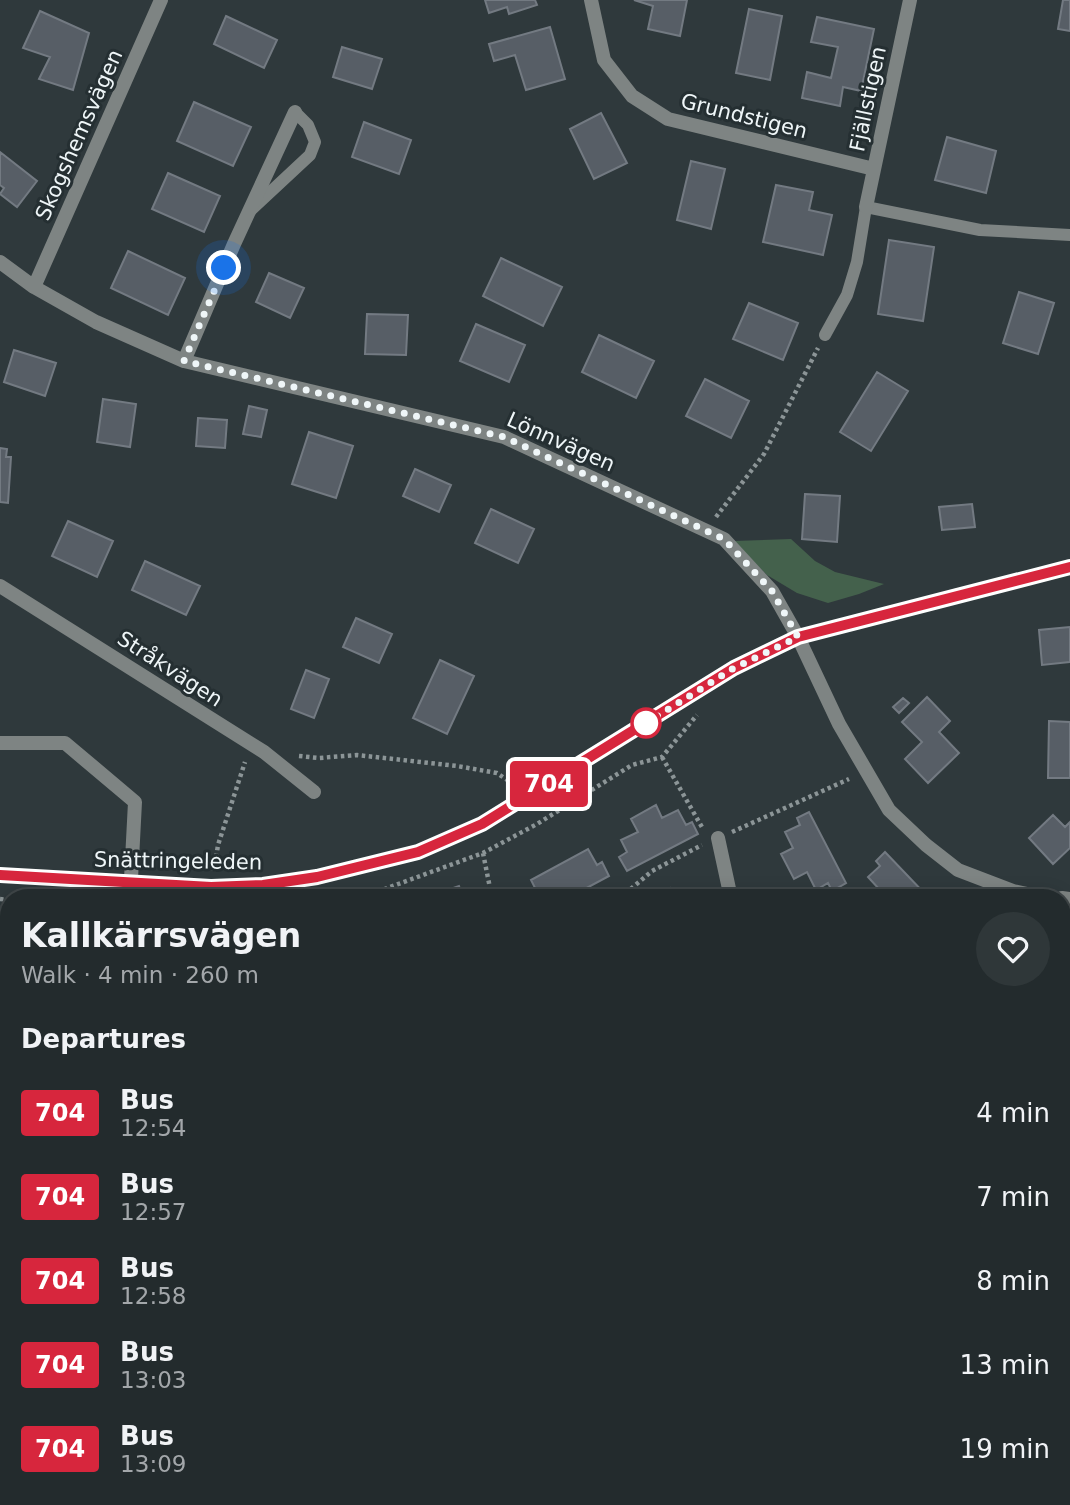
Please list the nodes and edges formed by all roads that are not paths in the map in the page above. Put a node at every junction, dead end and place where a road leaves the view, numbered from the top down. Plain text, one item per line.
1 (161, 0) edge
2 (591, 0) edge
3 (910, 0) edge
4 (295, 112) joint
5 (874, 169) junction
6 (866, 207) junction
7 (249, 211) junction
8 (1070, 235) edge
9 (0, 262) edge
10 (34, 287) junction
11 (825, 335) road end
12 (184, 361) junction
13 (1070, 567) edge
14 (0, 586) edge
15 (798, 637) junction
16 (0, 743) edge
17 (314, 792) dead end
18 (714, 840) road end
19 (0, 875) edge
20 (131, 883) junction
21 (131, 889) edge
22 (728, 889) edge
23 (1008, 889) edge

1 - 10 street, Skogshemsvägen
2 - 5 street, Grundstigen
3 - 5 street, Fjällstigen
4 - 7 street
4 - 7 lane
5 - 6 street, Fjällstigen
6 - 8 lane
6 - 11 lane, Fjällstigen
7 - 12 street
9 - 10 street, Lönnvägen
10 - 12 street, Lönnvägen
12 - 15 street, Lönnvägen
13 - 15 street
14 - 17 street, Stråkvägen
15 - 20 street, Snättringeleden
15 - 23 street, Lönnvägen
16 - 20 street
18 - 22 street
19 - 20 street, Snättringeleden
20 - 21 street

